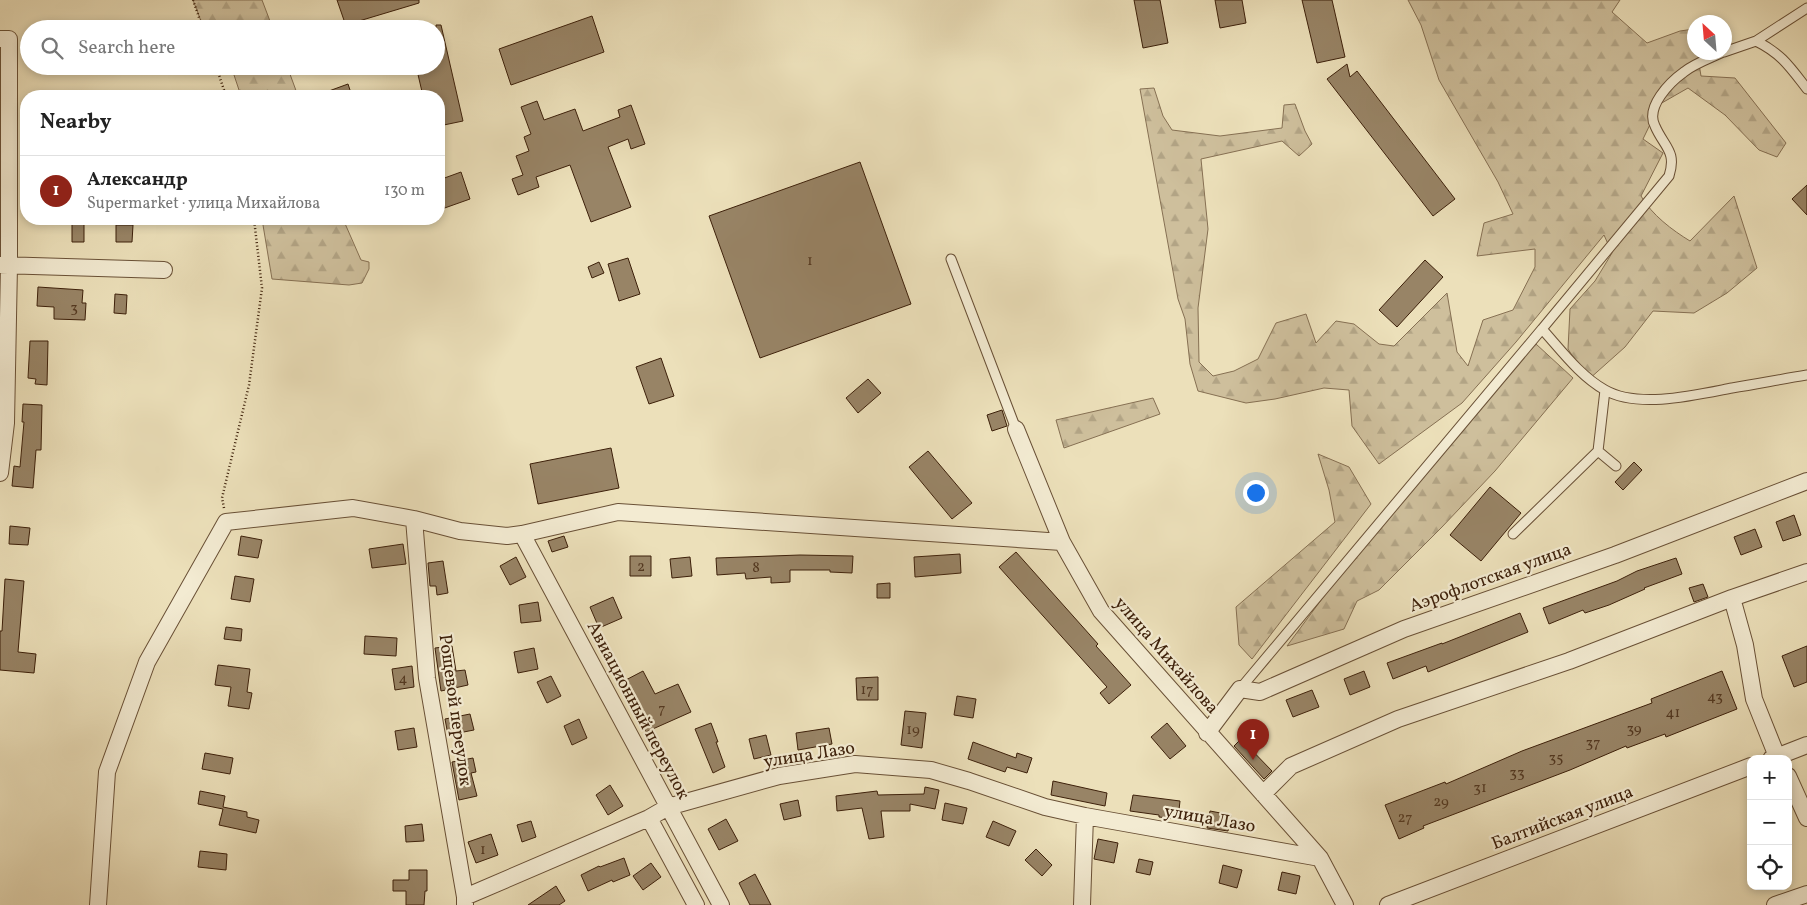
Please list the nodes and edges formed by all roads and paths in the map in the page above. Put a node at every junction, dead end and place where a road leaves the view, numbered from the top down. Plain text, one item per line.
1 (193, 0) edge
2 (1807, 8) edge
3 (200, 20) edge
4 (4, 39) edge
5 (1756, 41) junction
6 (1732, 49) edge
7 (1708, 60) edge
8 (219, 75) edge
9 (1807, 89) edge
10 (224, 90) edge
11 (255, 225) edge
12 (951, 258) dead end
13 (5, 265) edge
14 (164, 270) dead end
15 (1542, 329) junction
16 (1807, 375) edge
17 (1605, 390) junction
18 (1016, 429) joint
19 (1598, 451) junction
20 (1616, 466) dead end
21 (0, 473) edge
22 (1807, 481) edge
23 (414, 519) junction
24 (226, 522) junction
25 (522, 534) junction
26 (1513, 534) dead end
27 (1062, 542) junction
28 (1807, 572) edge
29 (1732, 598) junction
30 (1240, 689) junction
31 (1207, 733) junction
32 (1807, 745) edge
33 (1774, 755) edge
34 (1782, 755) edge
35 (1747, 768) edge
36 (1792, 785) edge
37 (1263, 794) junction
38 (668, 807) junction
39 (1085, 816) junction
40 (649, 818) junction
41 (1807, 818) edge
42 (1320, 858) junction
43 (1807, 894) edge
44 (465, 901) edge
45 (98, 905) edge
46 (696, 905) edge
47 (721, 905) edge
48 (1082, 905) edge
49 (1345, 905) edge
50 (1388, 905) edge
51 (1775, 905) edge

1 - 3 path
2 - 5 lane
4 - 13 street
5 - 6 lane
5 - 9 lane
7 - 15 lane
8 - 10 path
11 - 24 path
12 - 18 lane
13 - 14 street
13 - 21 street
15 - 17 lane
15 - 30 lane
16 - 17 lane
17 - 19 lane
18 - 27 street, улица Михайлова
19 - 20 lane
19 - 26 lane
22 - 30 street, Аэрофлотская улица
23 - 24 street
23 - 25 street
23 - 44 street, Рощевой переулок
24 - 45 street
25 - 27 street
25 - 38 street, Авиационный переулок
27 - 31 street, улица Михайлова
28 - 29 street
29 - 33 street
29 - 37 street
30 - 31 street
31 - 37 street, улица Михайлова
32 - 34 street
35 - 50 street, Балтийская улица
36 - 41 street
37 - 42 street, улица Михайлова
38 - 39 street, улица Лазо
38 - 40 street, улица Лазо
38 - 47 street, Авиационный переулок
39 - 42 street, улица Лазо
39 - 48 street
40 - 44 street, улица Лазо
40 - 46 street
42 - 49 street, улица Михайлова
43 - 51 street

